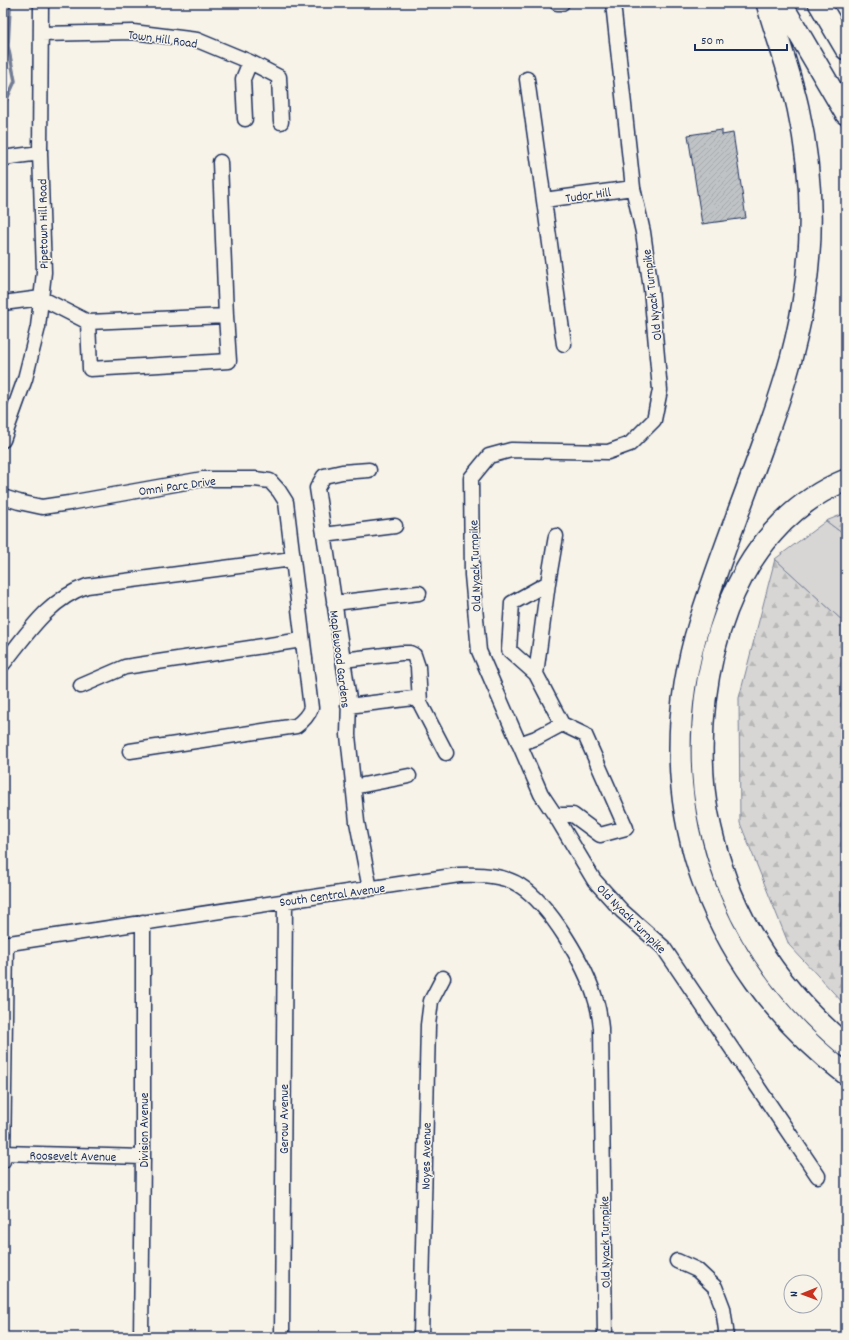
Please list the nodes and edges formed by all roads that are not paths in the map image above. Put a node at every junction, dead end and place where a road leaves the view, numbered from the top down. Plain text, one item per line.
1 (41, 3) edge
2 (557, 3) edge
3 (562, 3) edge
4 (613, 3) edge
5 (819, 3) edge
6 (776, 8) edge
7 (41, 34) junction
8 (846, 50) edge
9 (250, 62) junction
10 (527, 79) dead end
11 (846, 114) edge
12 (245, 119) dead end
13 (281, 122) dead end
14 (40, 153) junction
15 (3, 159) edge
16 (220, 162) dead end
17 (633, 188) junction
18 (544, 200) junction
19 (41, 298) junction
20 (3, 303) edge
21 (226, 316) junction
22 (88, 322) junction
23 (564, 344) dead end
24 (3, 440) edge
25 (369, 470) dead end
26 (846, 480) edge
27 (3, 497) edge
28 (395, 526) dead end
29 (324, 535) junction
30 (556, 536) dead end
31 (292, 559) junction
32 (548, 583) junction
33 (419, 593) dead end
34 (334, 603) junction
35 (302, 640) junction
36 (343, 660) junction
37 (3, 664) edge
38 (536, 674) junction
39 (81, 686) dead end
40 (420, 703) junction
41 (348, 706) junction
42 (562, 724) junction
43 (519, 744) junction
44 (130, 751) dead end
45 (446, 753) dead end
46 (408, 776) dead end
47 (353, 787) junction
48 (555, 815) junction
49 (370, 889) junction
50 (285, 901) junction
51 (143, 922) junction
52 (4, 944) edge
53 (443, 978) dead end
54 (597, 1002) joint
55 (846, 1046) edge
56 (846, 1074) edge
57 (3, 1153) edge
58 (143, 1157) junction
59 (3, 1161) edge
60 (818, 1176) dead end
61 (677, 1261) dead end
62 (141, 1337) edge
63 (282, 1337) edge
64 (421, 1337) edge
65 (605, 1337) edge
66 (725, 1337) edge

1 - 7 street, Pipetown Hill Road
2 - 3 street
4 - 17 street, Old Nyack Turnpike
5 - 8 highway
6 - 11 highway
6 - 56 highway
7 - 9 street, Town Hill Road
7 - 14 street, Pipetown Hill Road
9 - 12 street
9 - 13 street, Town Hill Road
10 - 18 street
14 - 15 street
14 - 19 street, Pipetown Hill Road
16 - 21 street
17 - 18 street, Tudor Hill
17 - 43 street, Old Nyack Turnpike
18 - 23 street
19 - 20 street
19 - 22 street
19 - 24 street, Pipetown Hill Road
21 - 22 street
21 - 22 street
25 - 29 street, Maplewood Gardens
26 - 55 highway
27 - 31 street, Omni Parc Drive
28 - 29 street
29 - 34 street, Maplewood Gardens
30 - 32 street
31 - 35 street, Omni Parc Drive
31 - 37 street
32 - 38 street
32 - 38 street
33 - 34 street
34 - 36 street, Maplewood Gardens
35 - 39 street
35 - 44 street, Omni Parc Drive
36 - 40 street
36 - 41 street, Maplewood Gardens
38 - 42 street
40 - 41 street
40 - 45 street
41 - 47 street, Maplewood Gardens
42 - 43 street
42 - 48 street
43 - 48 street, Old Nyack Turnpike
46 - 47 street
47 - 49 street, Maplewood Gardens
48 - 60 street, Old Nyack Turnpike
49 - 50 street, South Central Avenue
49 - 54 street, South Central Avenue
50 - 51 street, South Central Avenue
50 - 63 street, Gerow Avenue
51 - 52 street, South Central Avenue
51 - 58 street, Division Avenue
52 - 57 street
53 - 64 street, Noyes Avenue
54 - 65 street, Old Nyack Turnpike
57 - 58 street, Roosevelt Avenue
57 - 59 street
58 - 62 street, Division Avenue
61 - 66 street

